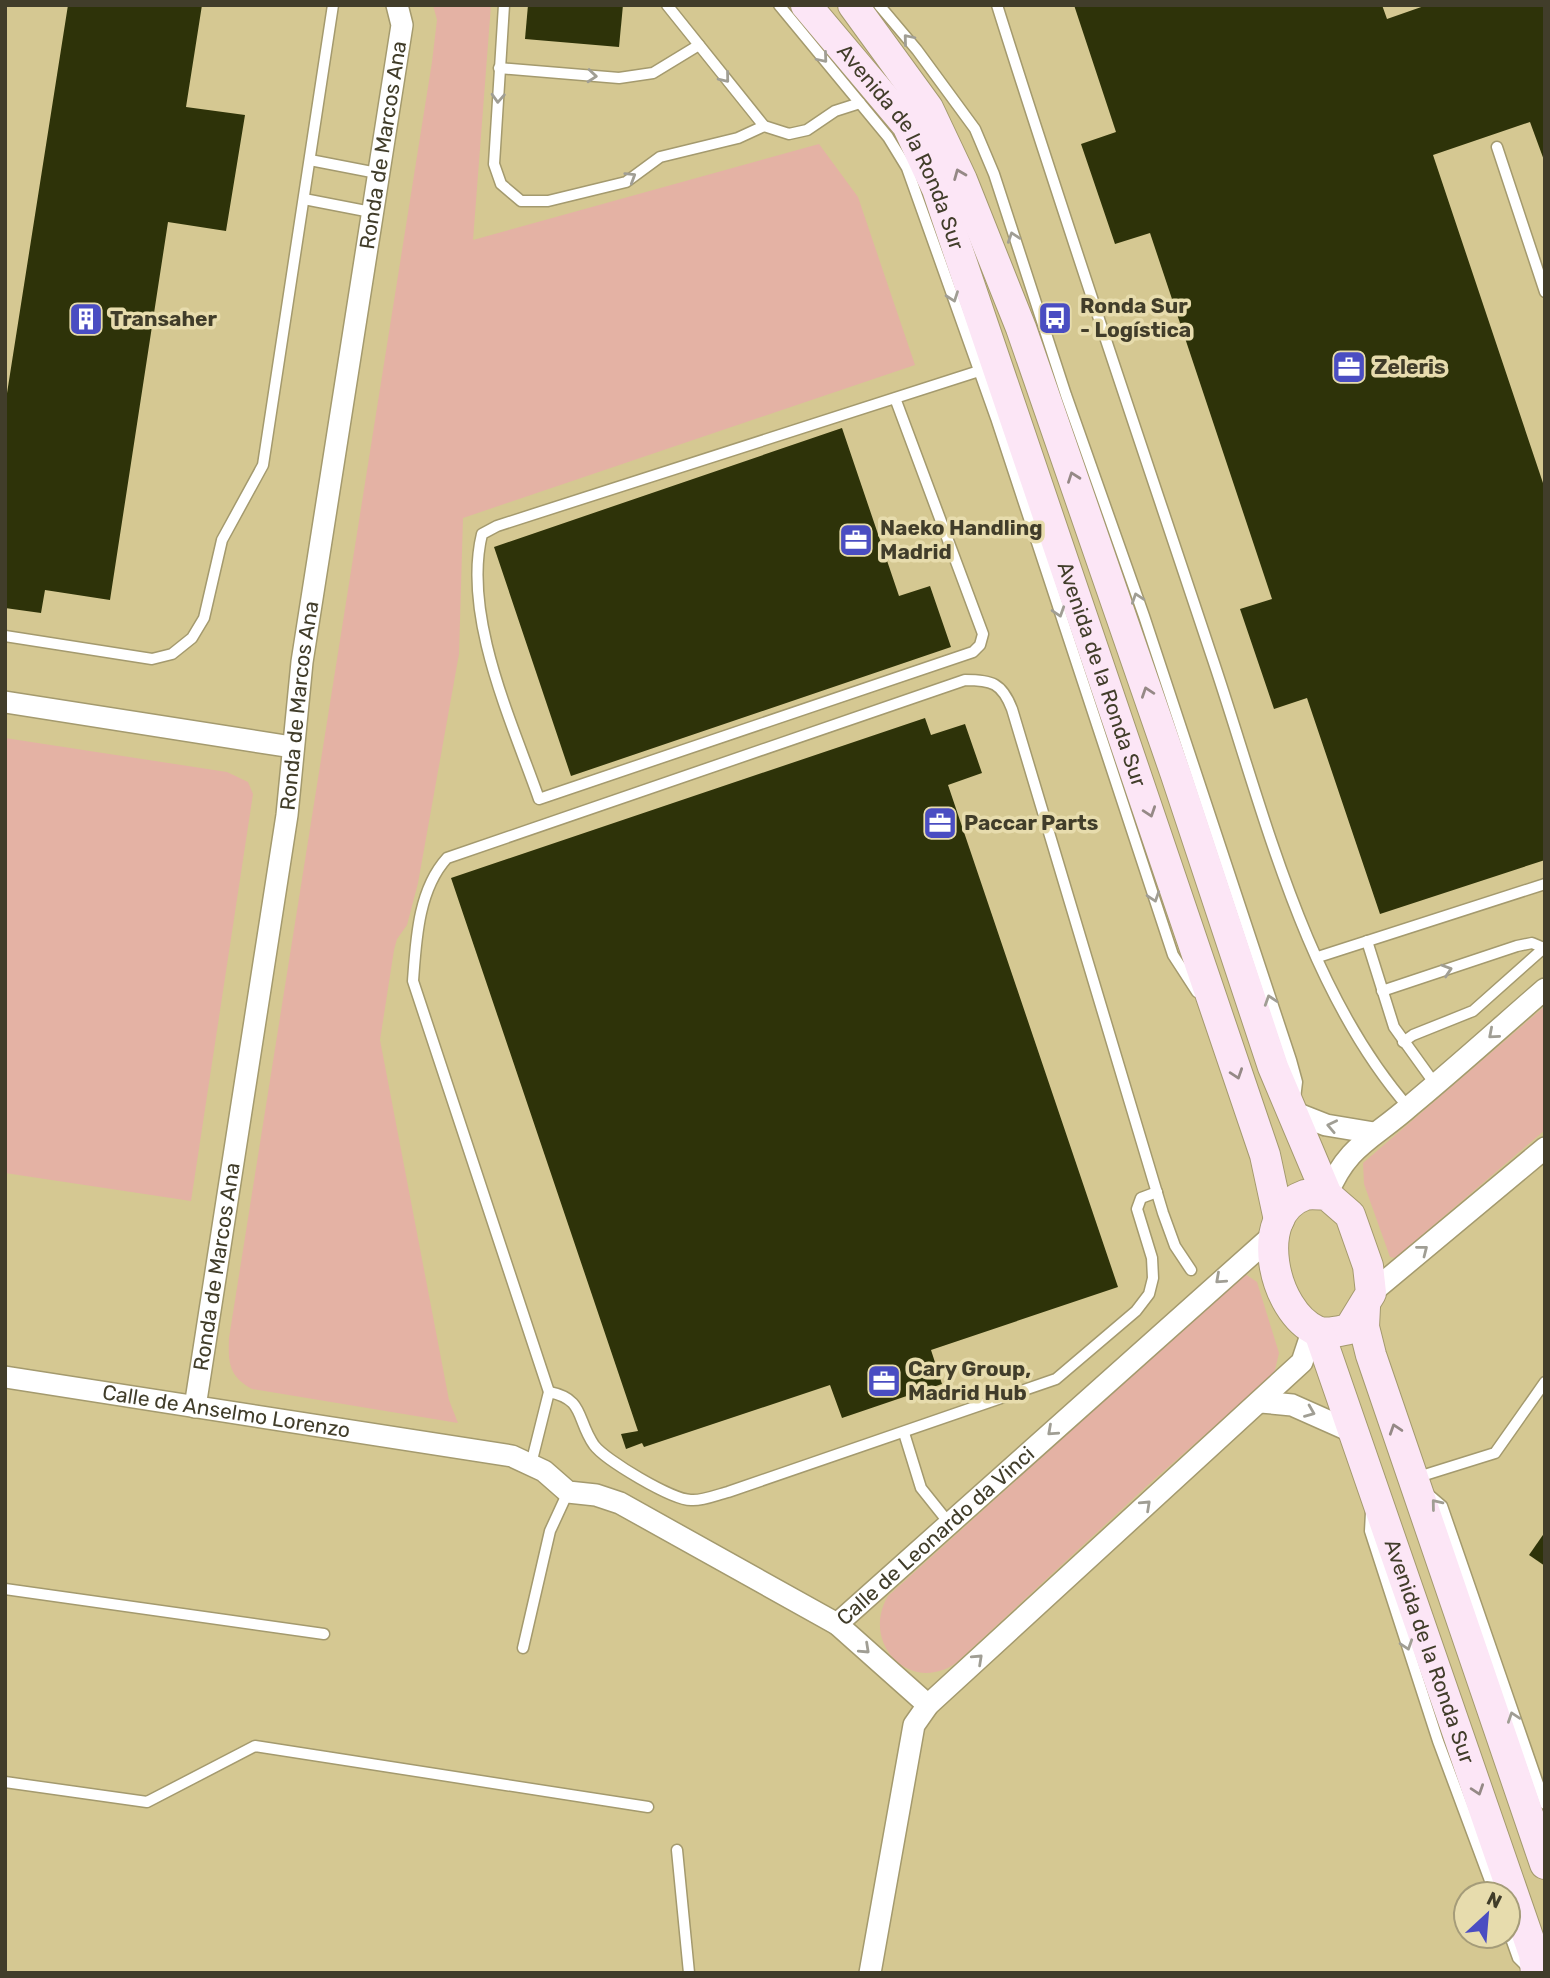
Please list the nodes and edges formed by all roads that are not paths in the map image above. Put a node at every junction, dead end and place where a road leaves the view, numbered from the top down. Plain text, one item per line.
1 (333, 5) edge
2 (397, 5) edge
3 (504, 5) edge
4 (667, 5) edge
5 (779, 5) edge
6 (806, 5) edge
7 (853, 5) edge
8 (879, 5) edge
9 (997, 5) edge
10 (699, 45) junction
11 (499, 68) junction
12 (860, 103) junction
13 (764, 125) junction
14 (1497, 147) dead end
15 (310, 160) junction
16 (377, 173) junction
17 (304, 199) junction
18 (371, 212) junction
19 (1545, 292) edge
20 (979, 371) junction
21 (895, 398) junction
22 (1056, 399) junction
23 (1004, 414) junction
24 (5, 636) edge
25 (5, 702) edge
26 (292, 747) junction
27 (1545, 884) edge
28 (1367, 941) junction
29 (1545, 948) edge
30 (1318, 957) junction
31 (1545, 989) edge
32 (1382, 991) junction
33 (1402, 1042) junction
34 (1435, 1084) junction
35 (1409, 1108) junction
36 (1293, 1112) junction
37 (1374, 1133) junction
38 (1545, 1148) edge
39 (1157, 1192) junction
40 (1327, 1195) junction
41 (1276, 1227) junction
42 (1191, 1270) dead end
43 (1368, 1300) junction
44 (1316, 1330) junction
45 (5, 1377) edge
46 (1545, 1382) edge
47 (549, 1392) junction
48 (1261, 1402) junction
49 (195, 1407) junction
50 (904, 1433) junction
51 (1355, 1433) junction
52 (531, 1464) junction
53 (1412, 1479) junction
54 (1373, 1484) junction
55 (568, 1492) junction
56 (949, 1523) junction
57 (5, 1589) edge
58 (837, 1624) junction
59 (324, 1634) dead end
60 (523, 1648) dead end
61 (928, 1705) junction
62 (5, 1782) edge
63 (1545, 1804) edge
64 (648, 1807) dead end
65 (677, 1850) dead end
66 (1545, 1864) edge
67 (1489, 1880) edge
68 (1515, 1950) edge
69 (689, 1973) edge
70 (870, 1973) edge
71 (1534, 1973) edge

1 - 15 lane
2 - 16 street, Ronda de Marcos Ana
3 - 11 lane
4 - 10 lane
5 -> 12 lane
6 - 23 main road, Avenida de la Ronda Sur
22 -> 7 main road, Avenida de la Ronda Sur
22 -> 8 lane
9 - 30 lane
11 -> 10 lane
10 -> 13 lane
11 -> 13 lane
12 - 13 lane
12 -> 20 lane
14 - 19 lane
15 - 16 lane
15 - 17 lane
16 - 18 street, Ronda de Marcos Ana
17 - 18 lane
17 - 24 lane
18 - 26 street, Ronda de Marcos Ana
20 - 21 lane
20 - 23 lane
21 - 21 lane
36 -> 22 main road, Avenida de la Ronda Sur
23 -> 41 main road, Avenida de la Ronda Sur
25 - 26 street
26 - 49 street, Ronda de Marcos Ana
27 - 28 lane
28 - 30 lane
28 - 32 lane
32 -> 29 lane
29 - 33 lane
30 - 35 lane
31 -> 34 street
32 - 33 lane
33 - 34 lane
34 - 35 street
35 - 37 street
37 -> 36 street
36 - 40 main road, Avenida de la Ronda Sur
37 - 40 street
43 -> 38 street
39 - 42 lane
39 - 47 lane
39 - 50 lane
40 - 41 main road
40 - 43 main road
41 - 44 main road
41 -> 56 street, Calle de Leonardo da Vinci
43 - 44 main road
53 -> 43 main road, Avenida de la Ronda Sur
44 - 48 street
44 - 51 main road, Avenida de la Ronda Sur
45 - 49 street, Calle de Anselmo Lorenzo
46 - 53 lane
47 - 50 lane
47 - 52 lane
48 -> 51 street
61 -> 48 street
49 - 52 street, Calle de Anselmo Lorenzo
50 - 56 lane
51 - 54 main road, Avenida de la Ronda Sur
52 - 55 street
63 -> 53 lane
53 - 66 main road, Avenida de la Ronda Sur
54 -> 67 lane
54 -> 71 main road, Avenida de la Ronda Sur
55 - 58 street
55 - 60 lane
56 - 58 street, Calle de Leonardo da Vinci
57 - 59 lane
58 -> 61 street, Calle de Leonardo da Vinci
61 - 70 street
62 - 64 lane
65 - 69 lane
68 - 71 lane

